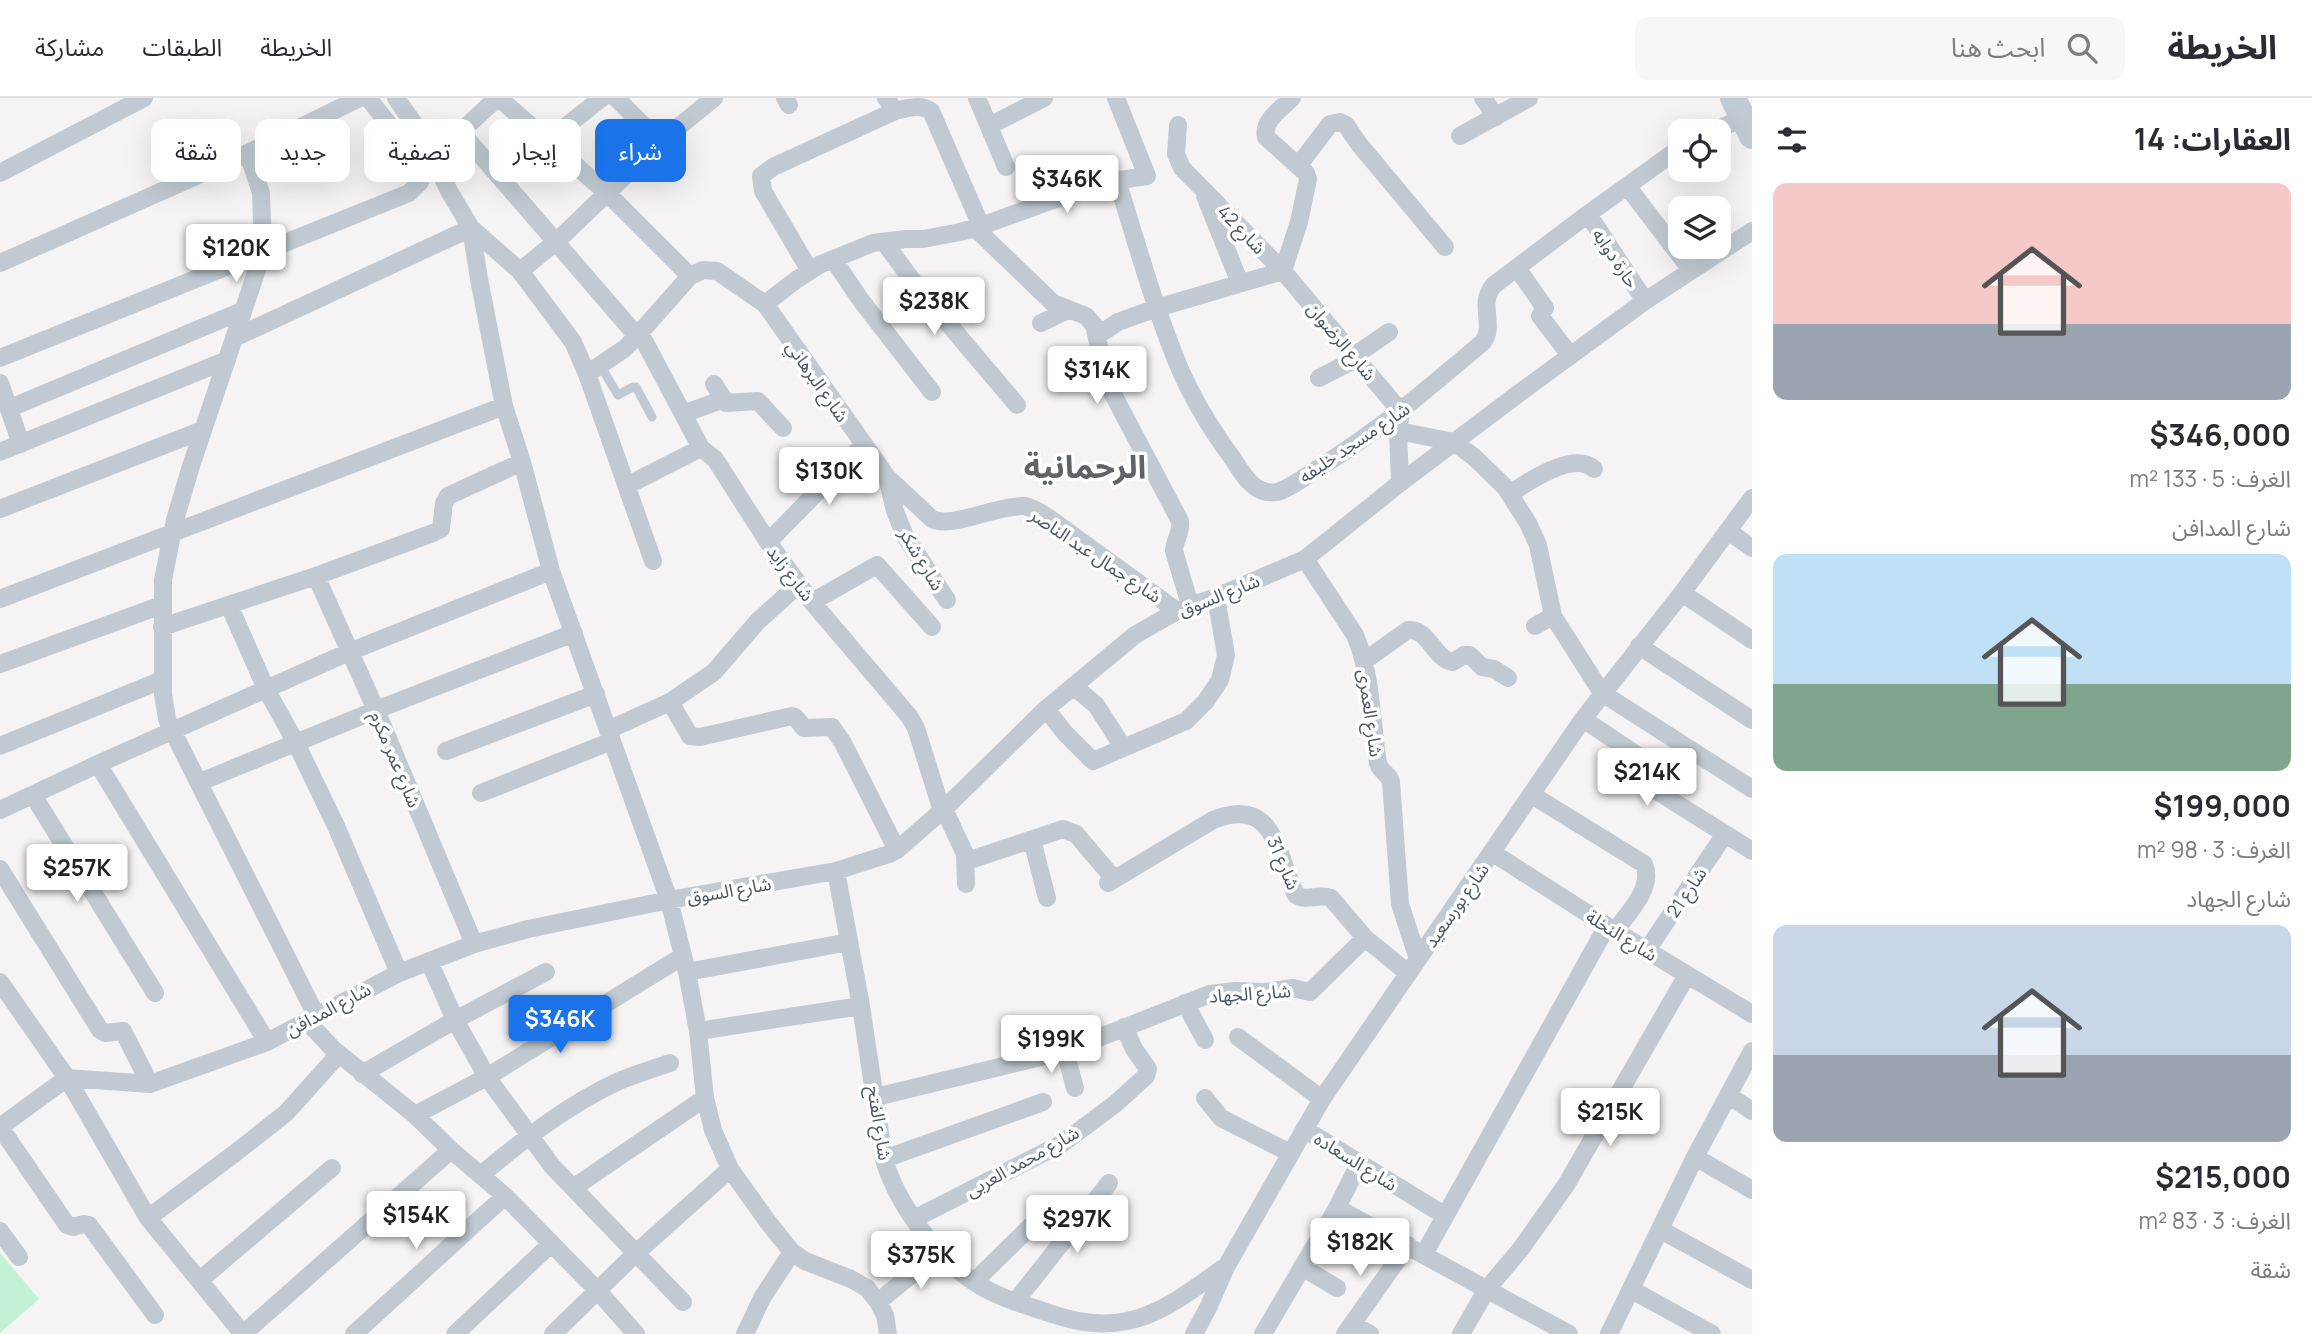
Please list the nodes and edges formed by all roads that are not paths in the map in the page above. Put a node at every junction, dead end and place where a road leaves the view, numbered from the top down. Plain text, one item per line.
1 (144, 98) edge
2 (360, 98) edge
3 (368, 98) edge
4 (396, 98) edge
5 (498, 98) edge
6 (602, 98) edge
7 (616, 98) edge
8 (977, 98) edge
9 (1044, 98) edge
10 (1116, 98) edge
11 (1292, 98) edge
12 (1483, 98) edge
13 (708, 100) edge
14 (1519, 101) edge
15 (890, 105) edge
16 (1496, 117) junction
17 (389, 119) edge
18 (411, 119) edge
19 (474, 119) edge
20 (522, 119) edge
21 (575, 119) edge
22 (637, 119) edge
23 (686, 119) edge
24 (989, 125) junction
25 (1178, 125) dead end
26 (1460, 136) dead end
27 (475, 148) edge
28 (248, 153) junction
29 (1668, 157) edge
30 (489, 165) edge
31 (1006, 167) dead end
32 (581, 170) edge
33 (1302, 170) junction
34 (0, 173) edge
35 (1117, 180) junction
36 (420, 182) edge
37 (443, 182) edge
38 (504, 182) edge
39 (618, 182) edge
40 (1202, 186) junction
41 (1627, 186) junction
42 (607, 193) junction
43 (1588, 214) junction
44 (978, 227) junction
45 (471, 228) junction
46 (1752, 231) edge
47 (557, 241) junction
48 (884, 242) junction
49 (1445, 247) dead end
50 (263, 252) junction
51 (833, 259) junction
52 (0, 263) edge
53 (1517, 268) junction
54 (1691, 270) junction
55 (520, 271) junction
56 (810, 271) junction
57 (1283, 271) junction
58 (690, 275) junction
59 (1240, 283) junction
60 (1645, 301) junction
61 (765, 304) junction
62 (1157, 308) junction
63 (1068, 310) junction
64 (242, 311) junction
65 (1041, 323) dead end
66 (1388, 332) dead end
67 (639, 335) junction
68 (1097, 336) junction
69 (234, 338) junction
70 (1570, 355) junction
71 (1355, 357) junction
72 (0, 358) edge
73 (227, 360) junction
74 (594, 369) junction
75 (1319, 379) dead end
76 (0, 383) edge
77 (932, 392) dead end
78 (1017, 405) dead end
79 (504, 406) junction
80 (10, 408) junction
81 (1401, 412) junction
82 (683, 414) junction
83 (652, 417) dead end
84 (783, 428) dead end
85 (203, 430) junction
86 (1398, 431) junction
87 (1454, 442) junction
88 (21, 444) junction
89 (863, 445) junction
90 (701, 448) junction
91 (0, 452) edge
92 (522, 462) junction
93 (1594, 469) dead end
94 (887, 477) junction
95 (1400, 483) junction
96 (628, 485) junction
97 (1510, 494) junction
98 (1752, 498) edge
99 (0, 509) edge
100 (932, 519) joint
101 (1728, 531) junction
102 (172, 533) junction
103 (768, 542) junction
104 (1752, 548) edge
105 (1305, 559) junction
106 (653, 561) dead end
107 (551, 571) junction
108 (316, 576) junction
109 (799, 584) junction
110 (1682, 593) junction
111 (1216, 597) junction
112 (0, 599) edge
113 (947, 600) dead end
114 (812, 602) junction
115 (162, 605) junction
116 (229, 605) junction
117 (1183, 608) junction
118 (1553, 615) junction
119 (1535, 626) dead end
120 (162, 627) junction
121 (932, 627) dead end
122 (574, 634) junction
123 (1752, 639) edge
124 (1639, 646) junction
125 (349, 652) junction
126 (1364, 661) junction
127 (0, 664) edge
128 (1508, 678) dead end
129 (162, 680) junction
130 (1073, 686) junction
131 (266, 689) junction
132 (1602, 692) junction
133 (596, 694) junction
134 (670, 702) junction
135 (1046, 709) junction
136 (376, 710) junction
137 (1583, 719) junction
138 (1752, 720) edge
139 (172, 730) junction
140 (610, 735) junction
141 (296, 743) junction
142 (0, 746) edge
143 (1123, 747) junction
144 (446, 751) dead end
145 (98, 764) junction
146 (200, 782) junction
147 (1752, 789) edge
148 (481, 793) dead end
149 (33, 795) junction
150 (1532, 795) junction
151 (0, 810) edge
152 (943, 810) junction
153 (1725, 834) junction
154 (1032, 840) junction
155 (897, 850) junction
156 (1752, 851) edge
157 (1493, 853) junction
158 (967, 861) junction
159 (0, 869) edge
160 (836, 871) junction
161 (966, 884) dead end
162 (1047, 898) dead end
163 (669, 900) junction
164 (1611, 929) junction
165 (1365, 938) junction
166 (849, 942) junction
167 (474, 944) junction
168 (1647, 950) junction
169 (429, 961) junction
170 (685, 964) junction
171 (1413, 966) junction
172 (546, 972) dead end
173 (399, 973) junction
174 (1687, 975) junction
175 (0, 982) edge
176 (155, 993) dead end
177 (1185, 1003) junction
178 (861, 1006) junction
179 (1752, 1014) edge
180 (311, 1017) junction
181 (455, 1020) junction
182 (1124, 1027) junction
183 (698, 1031) junction
184 (1238, 1037) dead end
185 (1205, 1040) dead end
186 (267, 1042) junction
187 (1065, 1051) junction
188 (1752, 1051) edge
189 (339, 1054) junction
190 (670, 1063) dead end
191 (362, 1074) junction
192 (487, 1077) junction
193 (67, 1078) junction
194 (150, 1084) junction
195 (1075, 1088) dead end
196 (1728, 1095) junction
197 (876, 1097) junction
198 (705, 1098) junction
199 (1205, 1098) dead end
200 (1322, 1099) junction
201 (1043, 1102) dead end
202 (1752, 1111) edge
203 (415, 1115) junction
204 (0, 1127) edge
205 (1304, 1129) junction
206 (530, 1134) junction
207 (451, 1150) junction
208 (1290, 1153) junction
209 (1695, 1157) junction
210 (884, 1159) junction
211 (1359, 1164) junction
212 (332, 1168) dead end
213 (730, 1168) junction
214 (482, 1174) junction
215 (1109, 1184) dead end
216 (573, 1188) junction
217 (1752, 1190) edge
218 (505, 1196) junction
219 (1337, 1208) junction
220 (1046, 1211) dead end
221 (1444, 1215) junction
222 (148, 1218) junction
223 (914, 1219) junction
224 (1661, 1230) junction
225 (0, 1231) edge
226 (551, 1244) junction
227 (1416, 1249) junction
228 (940, 1251) junction
229 (792, 1252) junction
230 (636, 1253) junction
231 (19, 1257) dead end
232 (1226, 1267) junction
233 (1302, 1267) junction
234 (200, 1280) junction
235 (1752, 1280) edge
236 (974, 1282) junction
237 (1337, 1288) dead end
238 (1487, 1289) junction
239 (1632, 1290) junction
240 (598, 1291) junction
241 (683, 1302) dead end
242 (878, 1302) junction
243 (1015, 1302) junction
244 (155, 1315) dead end
245 (1348, 1329) edge
246 (1616, 1332) edge
247 (632, 1333) edge
248 (243, 1334) edge
249 (354, 1334) edge
250 (455, 1334) edge
251 (552, 1334) edge
252 (745, 1334) edge
253 (888, 1334) edge
254 (1194, 1334) edge
255 (1263, 1334) edge
256 (1370, 1334) edge
257 (1461, 1334) edge
258 (1569, 1334) edge
259 (1712, 1334) edge

1 - 34 street
2 - 28 street
3 - 17 street
4 - 18 street
5 - 19 street
5 - 20 street
6 - 21 street
7 - 22 street
8 - 24 street
9 - 24 street
10 - 35 street
11 - 33 street
12 - 16 street
13 - 23 street
14 - 16 street
15 - 44 street
15 - 56 street
16 - 26 street
24 - 31 street
25 - 40 street, شارع 42
27 - 30 street, شارع زايد
28 - 50 street
28 - 52 street
29 - 41 street, شارع مسجد خليفه
32 - 42 street
33 - 49 street
33 - 57 street
35 - 44 street
35 - 62 street, شارع مسجد خليفه
36 - 50 street
37 - 45 street
38 - 47 street, شارع زايد
39 - 42 street
40 - 57 street, شارع 42
40 - 59 street, شارع 42
41 - 43 street, شارع مسجد خليفه
41 - 54 street
42 - 47 street
42 - 58 street
43 - 53 street, شارع مسجد خليفه
43 - 60 street, حارة دوابه
44 - 48 street
44 - 63 street
45 - 55 street
45 - 69 street
45 - 79 street
46 - 54 street, شارع السوق
47 - 55 street
47 - 67 street, شارع زايد
48 - 51 street
48 - 78 street
50 - 64 street
50 - 72 street
51 - 56 street
51 - 77 street
53 - 70 street
53 - 81 street, شارع مسجد خليفه
54 - 60 street, شارع السوق
55 - 74 street
56 - 61 street
57 - 59 street
57 - 71 street, شارع الرضوان
58 - 61 street, شارع البرهاني
58 - 67 street
59 - 62 street
60 - 70 street, شارع السوق
61 - 89 street, شارع البرهاني
62 - 68 street
62 - 81 street, شارع مسجد خليفه
63 - 65 street
63 - 68 street
64 - 69 street
64 - 80 street
66 - 71 street
67 - 74 street
67 - 82 street, شارع زايد
68 - 117 street
69 - 73 street
70 - 87 street, شارع السوق
71 - 75 street
71 - 81 street, شارع الرضوان
73 - 85 street
73 - 88 street
74 - 83 lane
74 - 96 street
76 - 80 street
79 - 92 street
79 - 102 street
80 - 88 street
81 - 86 street
82 - 84 street
82 - 90 street, شارع زايد
85 - 99 street
85 - 102 street
86 - 87 street
86 - 95 street
87 - 95 street, شارع السوق
87 - 97 street
88 - 91 street
89 - 94 street, شارع البرهاني
89 - 103 street
90 - 96 street
90 - 103 street, شارع زايد
92 - 107 street
92 - 108 street
93 - 97 street
94 - 100 street, شارع البرهاني
94 - 113 street, شارع شكر
95 - 105 street, شارع السوق
96 - 106 street
97 - 118 street
98 - 101 street, شارع بورسعيد
100 - 117 street, شارع جمال عبد الناصر
101 - 104 street
101 - 110 street, شارع بورسعيد
102 - 112 street
102 - 115 street
103 - 109 street, شارع زايد
105 - 111 street, شارع السوق
105 - 126 street, شارع العمرى
107 - 122 street
107 - 125 street
108 - 116 street
108 - 125 street, شارع عمر مكرم
109 - 114 street, شارع زايد
109 - 134 street
110 - 123 street
110 - 124 street, شارع بورسعيد
111 - 117 street, شارع السوق
111 - 143 street
114 - 121 street
114 - 152 street, شارع زايد
115 - 120 street
115 - 127 street
116 - 120 street
116 - 131 street
117 - 130 street, شارع السوق
118 - 119 street
118 - 132 street
120 - 129 street
122 - 133 street
122 - 136 street
124 - 132 street, شارع بورسعيد
124 - 138 street
125 - 131 street
125 - 136 street, شارع عمر مكرم
126 - 128 street
126 - 171 street, شارع العمرى
129 - 139 street
129 - 142 street
130 - 135 street, شارع السوق
130 - 143 street
131 - 139 street
131 - 141 street
132 - 137 street, شارع بورسعيد
132 - 147 street
133 - 140 street
133 - 144 street
134 - 140 street
134 - 155 street
135 - 143 street
135 - 152 street, شارع السوق
136 - 141 street
136 - 167 street, شارع عمر مكرم
137 - 150 street, شارع بورسعيد
137 - 153 street
139 - 145 street
139 - 146 street
140 - 148 street
140 - 163 street
141 - 146 street
141 - 173 street
145 - 149 street
145 - 186 street
146 - 180 street
149 - 151 street
149 - 176 street
150 - 157 street, شارع بورسعيد
150 - 164 street
152 - 155 street, شارع السوق
152 - 158 street, شارع زايد
153 - 156 street
153 - 168 street, شارع 21
154 - 158 street
154 - 162 street
154 - 165 street, شارع 31
155 - 160 street, شارع السوق
157 - 164 street, شارع النخلة
157 - 171 street, شارع بورسعيد
158 - 161 street
159 - 194 street
160 - 163 street, شارع السوق
160 - 166 street, شارع الفتح
163 - 167 street, شارع المدافن
163 - 170 street
164 - 168 street, شارع النخلة
164 - 221 street
165 - 171 street, شارع 31
165 - 177 street, شارع الجهاد
166 - 170 street
166 - 178 street, شارع الفتح
167 - 169 street, شارع المدافن
168 - 174 street, شارع النخلة
169 - 173 street, شارع المدافن
169 - 181 street
170 - 183 street
170 - 192 street
171 - 200 street, شارع بورسعيد
172 - 181 street
173 - 180 street, شارع المدافن
174 - 179 street, شارع النخلة
174 - 238 street
175 - 193 street
177 - 182 street, شارع الجهاد
177 - 185 street
178 - 183 street
178 - 197 street, شارع الفتح
180 - 186 street, شارع المدافن
180 - 189 street
181 - 191 street
181 - 192 street
182 - 187 street, شارع الجهاد
182 - 223 street, شارع محمد العربى
183 - 198 street
184 - 200 street
186 - 194 street, شارع المدافن
187 - 195 street
187 - 197 street, شارع الجهاد
188 - 196 street
189 - 191 street
189 - 222 street
190 - 206 street
191 - 203 street
192 - 203 street
192 - 206 street
193 - 194 street, شارع المدافن
193 - 204 street
193 - 222 street
196 - 202 street
196 - 209 street
197 - 210 street, شارع الفتح
198 - 213 street
198 - 216 street
199 - 208 street
200 - 205 street, شارع بورسعيد
201 - 210 street
203 - 207 street
204 - 244 street
205 - 208 street, شارع بورسعيد
205 - 211 street, شارع السعاده
206 - 214 street
206 - 216 street
207 - 214 street
207 - 248 street
208 - 232 street, شارع بورسعيد
209 - 217 street
209 - 224 street
210 - 223 street, شارع الفتح
211 - 219 street
211 - 221 street, شارع السعاده
212 - 234 street
213 - 229 street
213 - 230 street
214 - 218 street
215 - 243 street
216 - 230 street
218 - 226 street
218 - 249 street
219 - 227 street
219 - 233 street
220 - 236 street
221 - 227 street
222 - 234 street
223 - 228 street, شارع الفتح
224 - 235 street
224 - 239 street
225 - 231 street
226 - 240 street
226 - 250 street
227 - 238 street
227 - 245 street
228 - 236 street, شارع الفتح
228 - 242 street
229 - 242 street
229 - 252 street
230 - 240 street
230 - 241 street
232 - 243 street, شارع الفتح
232 - 254 street, شارع بورسعيد
233 - 237 street
233 - 255 street
234 - 248 street
236 - 243 street, شارع الفتح
238 - 257 street
238 - 258 street
239 - 246 street
239 - 259 street
240 - 247 street
240 - 251 street
242 - 253 street
245 - 256 street

